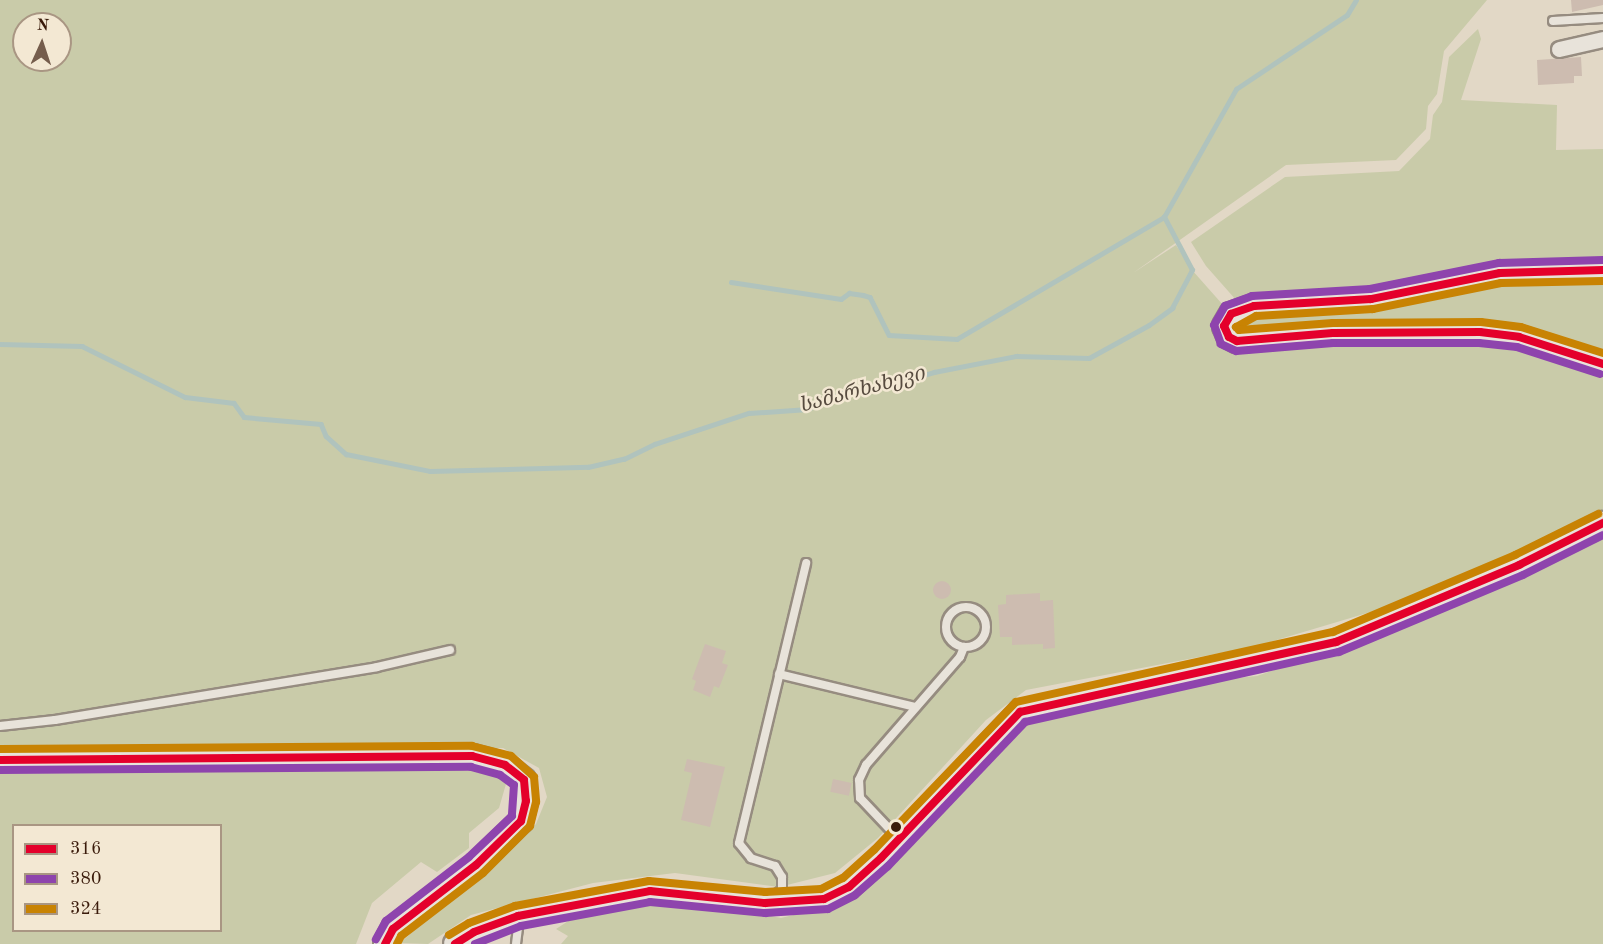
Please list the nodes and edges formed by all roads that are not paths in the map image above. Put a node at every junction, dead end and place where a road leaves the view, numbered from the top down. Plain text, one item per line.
1 (1603, 18) edge
2 (1553, 21) dead end
3 (1603, 39) edge
4 (1559, 49) dead end
5 (1603, 270) edge
6 (1603, 364) edge
7 (1603, 523) edge
8 (806, 563) dead end
9 (964, 647) junction
10 (450, 650) dead end
11 (779, 674) junction
12 (915, 707) junction
13 (0, 726) edge
14 (0, 760) edge
15 (899, 839) junction
16 (765, 903) junction
17 (518, 916) junction
18 (385, 944) edge
19 (455, 944) edge
20 (516, 944) edge

1 - 2 lane
3 - 4 street
5 - 6 main road
7 - 15 main road
8 - 11 lane
9 - 9 lane
9 - 12 lane
10 - 13 lane
11 - 12 lane
11 - 16 lane
12 - 15 lane
14 - 18 main road
15 - 16 main road
16 - 17 main road
17 - 19 main road
17 - 20 lane

